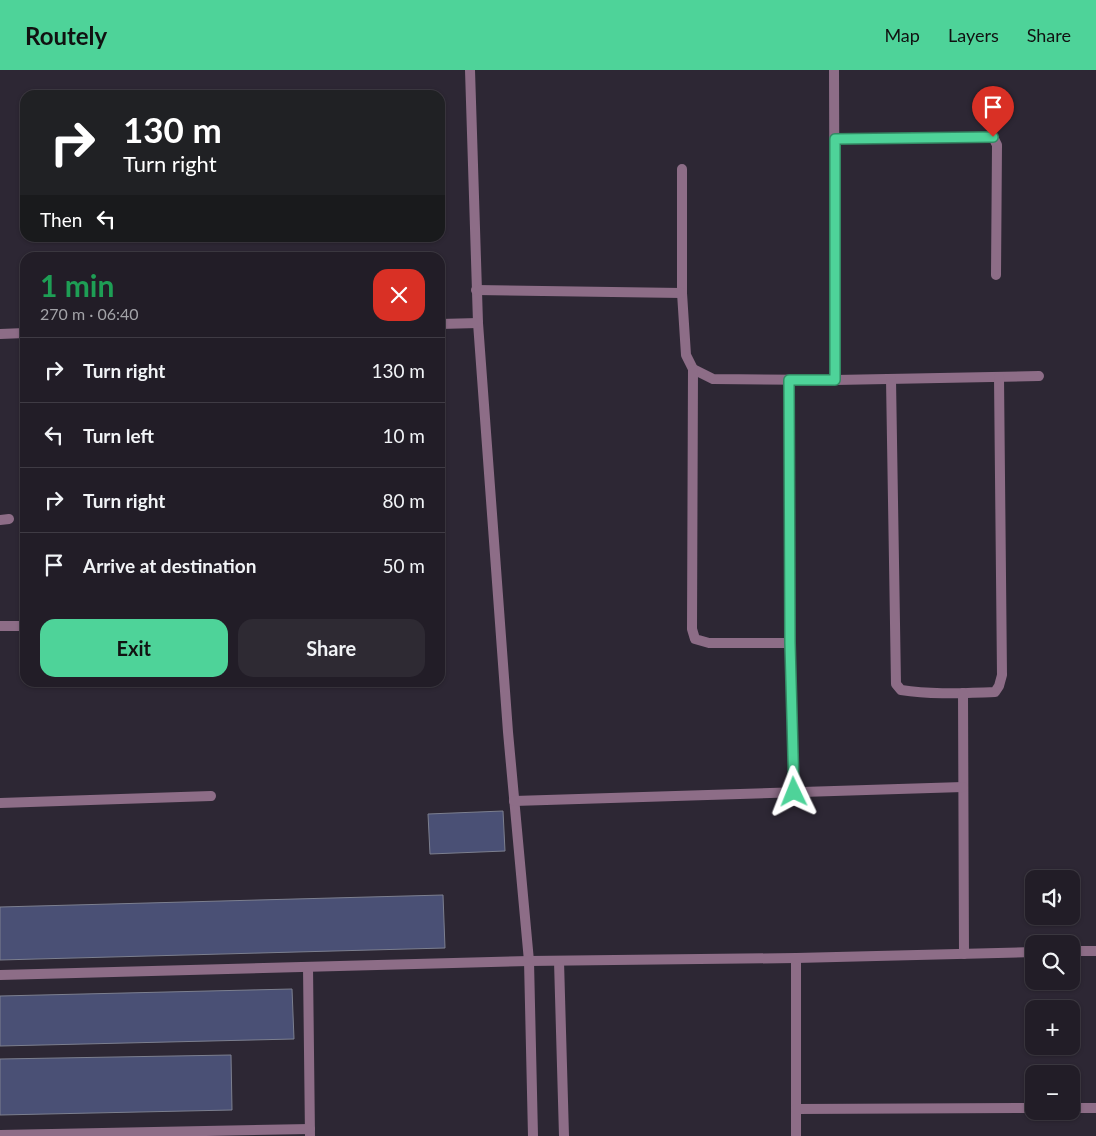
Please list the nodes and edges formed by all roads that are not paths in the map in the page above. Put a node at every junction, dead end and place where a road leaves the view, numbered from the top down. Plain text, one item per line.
1 (470, 70) edge
2 (834, 70) edge
3 (835, 139) junction
4 (682, 169) dead end
5 (996, 275) dead end
6 (476, 290) junction
7 (682, 293) junction
8 (478, 323) junction
9 (445, 324) edge
10 (20, 333) edge
11 (0, 334) edge
12 (692, 369) junction
13 (1039, 376) dead end
14 (999, 377) junction
15 (891, 379) junction
16 (789, 380) junction
17 (835, 380) junction
18 (0, 626) edge
19 (20, 626) edge
20 (790, 643) junction
21 (963, 693) junction
22 (963, 788) junction
23 (794, 792) junction
24 (211, 796) dead end
25 (514, 801) junction
26 (0, 803) edge
27 (1080, 951) edge
28 (1096, 951) edge
29 (1025, 952) edge
30 (964, 954) junction
31 (796, 958) junction
32 (529, 961) junction
33 (559, 961) junction
34 (308, 967) junction
35 (0, 975) edge
36 (1025, 1108) edge
37 (1080, 1108) edge
38 (1096, 1108) edge
39 (796, 1109) junction
40 (310, 1132) edge
41 (0, 1135) edge
42 (533, 1136) edge
43 (564, 1136) edge
44 (796, 1136) edge

1 - 6 street
2 - 3 street
3 - 5 street
3 - 17 street
4 - 7 street
6 - 7 street
6 - 8 street
7 - 12 street
8 - 9 street
8 - 25 street
10 - 11 street
12 - 16 street
12 - 20 street
13 - 14 street
14 - 15 street
14 - 21 street
15 - 17 street
15 - 21 street
16 - 17 street
16 - 20 street
18 - 19 street
20 - 23 street
21 - 22 street
22 - 23 street
22 - 30 street
23 - 25 street
24 - 26 street
25 - 32 street
27 - 28 street
29 - 30 street
30 - 31 street
31 - 33 street
31 - 39 street
32 - 33 street
32 - 34 street
32 - 42 street
33 - 43 street
34 - 35 street
34 - 40 street
36 - 39 street
37 - 38 street
39 - 44 street
40 - 41 street

